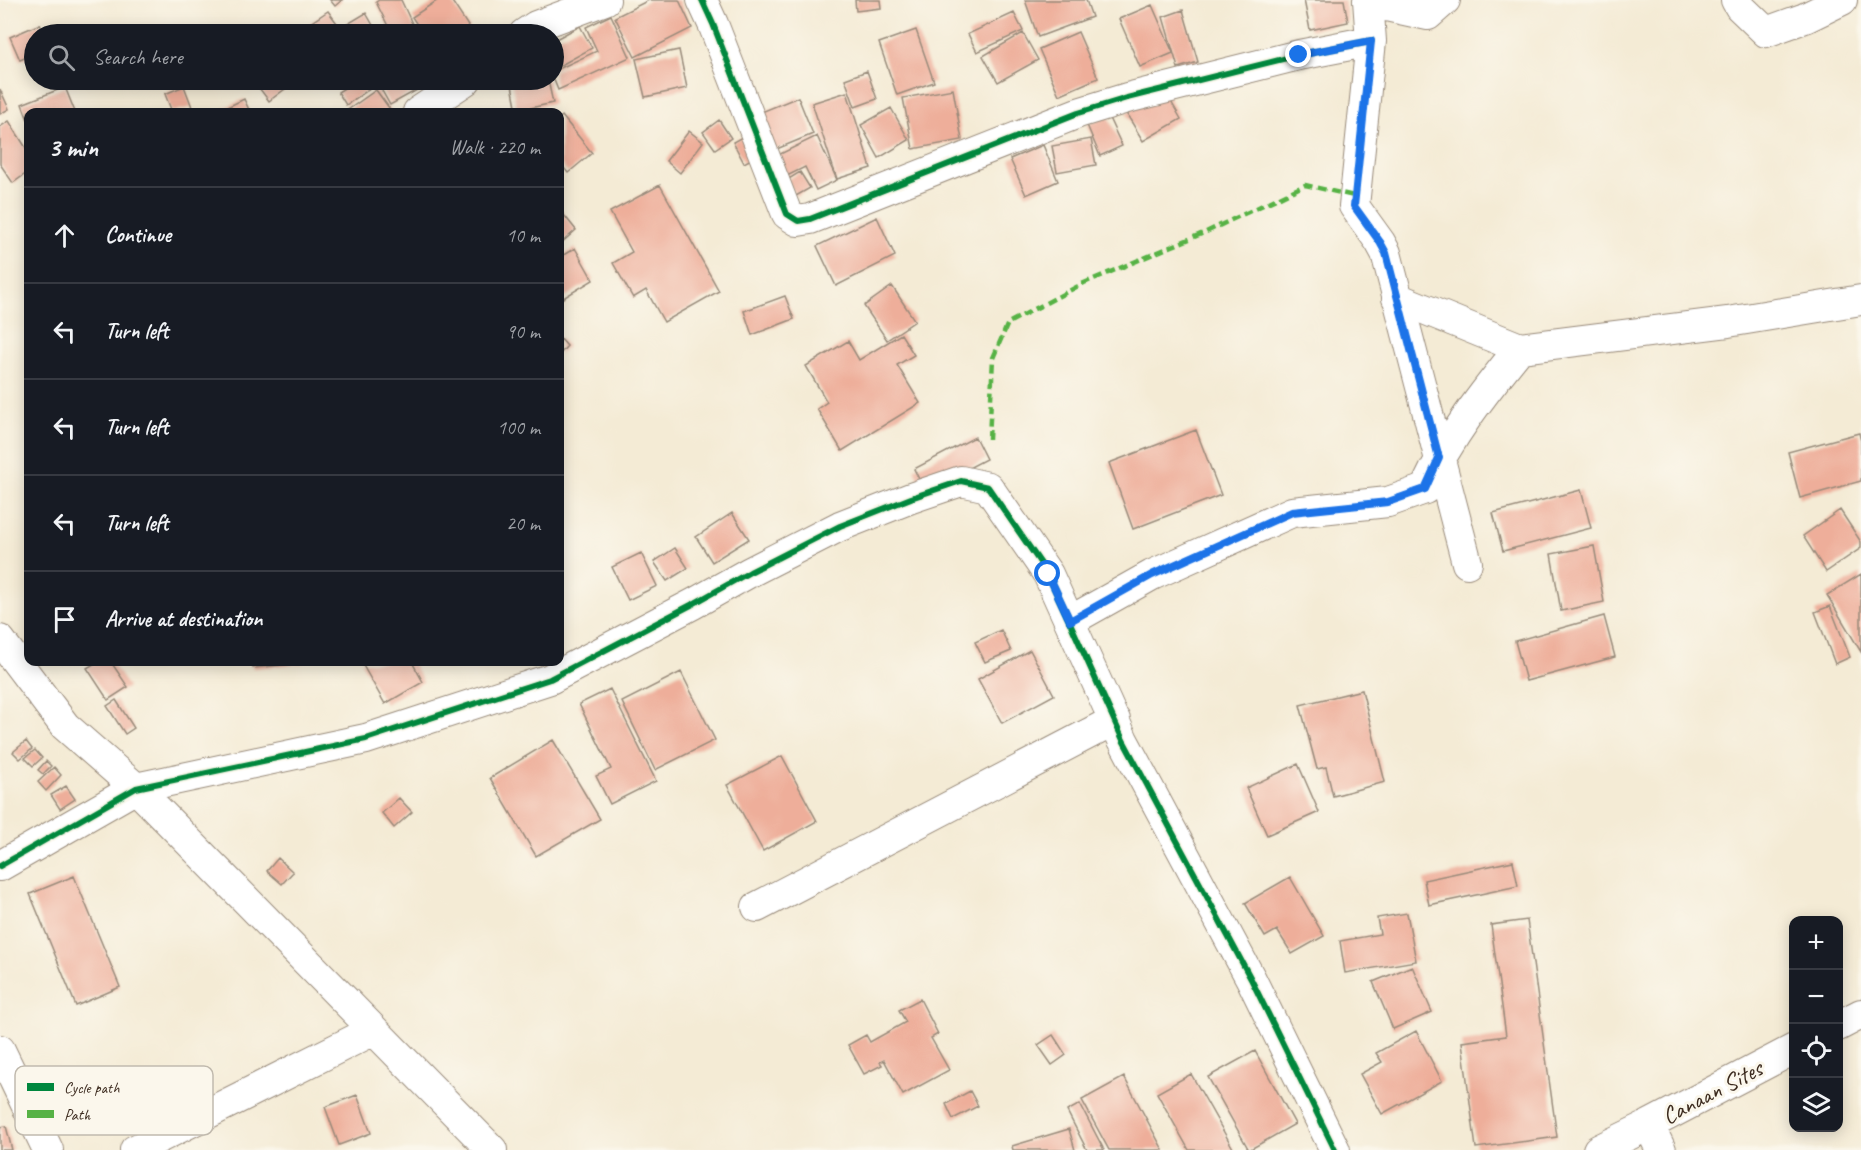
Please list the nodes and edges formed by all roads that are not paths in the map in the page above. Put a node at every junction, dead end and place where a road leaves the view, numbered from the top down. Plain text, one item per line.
1 (605, 0) edge
2 (702, 0) edge
3 (1445, 0) edge
4 (1736, 0) edge
5 (1842, 0) edge
6 (1369, 1) edge
7 (541, 24) edge
8 (1371, 41) junction
9 (451, 90) edge
10 (424, 108) edge
11 (1397, 298) junction
12 (1861, 300) edge
13 (1520, 348) junction
14 (1439, 458) junction
15 (1467, 563) dead end
16 (1070, 621) junction
17 (0, 640) edge
18 (1114, 720) junction
19 (136, 788) junction
20 (0, 866) edge
21 (757, 907) dead end
22 (1861, 1014) edge
23 (1843, 1024) edge
24 (375, 1030) junction
25 (0, 1050) edge
26 (1789, 1052) edge
27 (15, 1081) edge
28 (213, 1111) edge
29 (41, 1135) edge
30 (165, 1135) edge
31 (1655, 1138) edge
32 (48, 1150) edge
33 (135, 1150) edge
34 (492, 1150) edge
35 (1335, 1150) edge
36 (1598, 1150) edge

1 - 7 street
2 - 8 street
3 - 6 street
4 - 5 street
6 - 8 street
8 - 11 street
9 - 10 street
11 - 13 street
11 - 14 street
12 - 13 street
13 - 14 street
14 - 15 street
14 - 16 street
16 - 18 street
16 - 19 street
17 - 19 street
18 - 21 street
18 - 35 street
19 - 20 street
19 - 24 street
22 - 23 street
24 - 28 street
24 - 34 street
25 - 27 street
26 - 31 street, Canaan Sites
29 - 32 street
30 - 33 street
31 - 36 street, Canaan Sites

